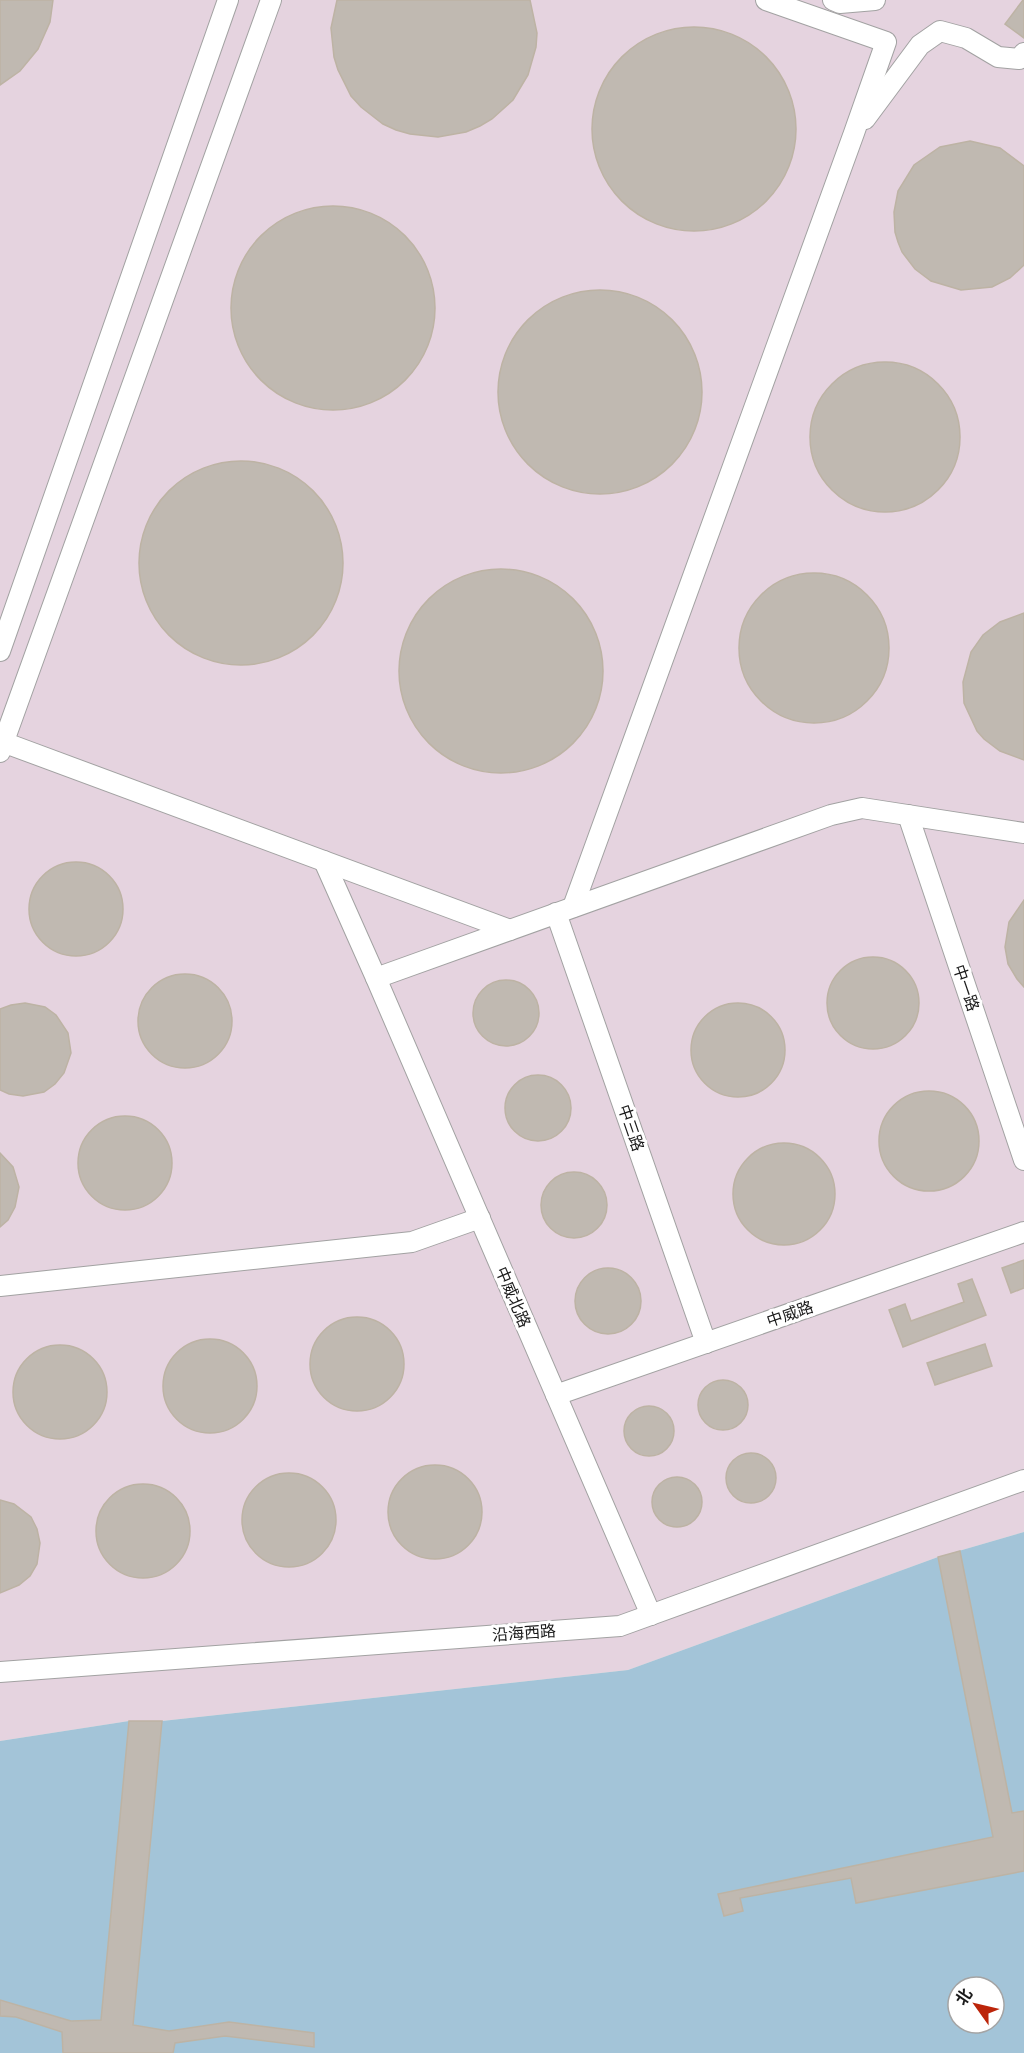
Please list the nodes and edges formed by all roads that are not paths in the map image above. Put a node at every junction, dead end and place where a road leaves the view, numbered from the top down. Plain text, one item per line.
1 (228, 0) edge
2 (270, 0) edge
3 (766, 0) edge
4 (832, 0) edge
5 (875, 0) edge
6 (886, 42) junction
7 (920, 45) junction
8 (1024, 53) edge
9 (854, 133) junction
10 (0, 651) edge
11 (1, 745) edge
12 (908, 815) junction
13 (1024, 833) edge
14 (324, 861) junction
15 (565, 910) junction
16 (510, 930) junction
17 (376, 978) junction
18 (1024, 1160) edge
19 (480, 1218) junction
20 (1024, 1232) edge
21 (0, 1286) edge
22 (706, 1343) junction
23 (556, 1395) junction
24 (1024, 1480) edge
25 (651, 1615) junction
26 (0, 1672) edge

1 - 10 lane
2 - 11 lane
3 - 6 lane
4 - 5 lane
6 - 7 lane
6 - 9 lane
7 - 8 lane
7 - 9 lane
9 - 15 lane
11 - 14 lane
12 - 13 lane
12 - 15 lane
12 - 18 lane, 中一路
14 - 16 lane
14 - 17 lane, 中威北路
15 - 16 lane
15 - 22 lane, 中三路
16 - 17 lane
17 - 19 lane, 中威北路
19 - 21 lane
19 - 23 lane, 中威北路
20 - 22 lane, 中威路
22 - 23 lane, 中威路
23 - 25 lane, 中威北路
24 - 25 lane, 沿海西路
25 - 26 lane, 沿海西路

